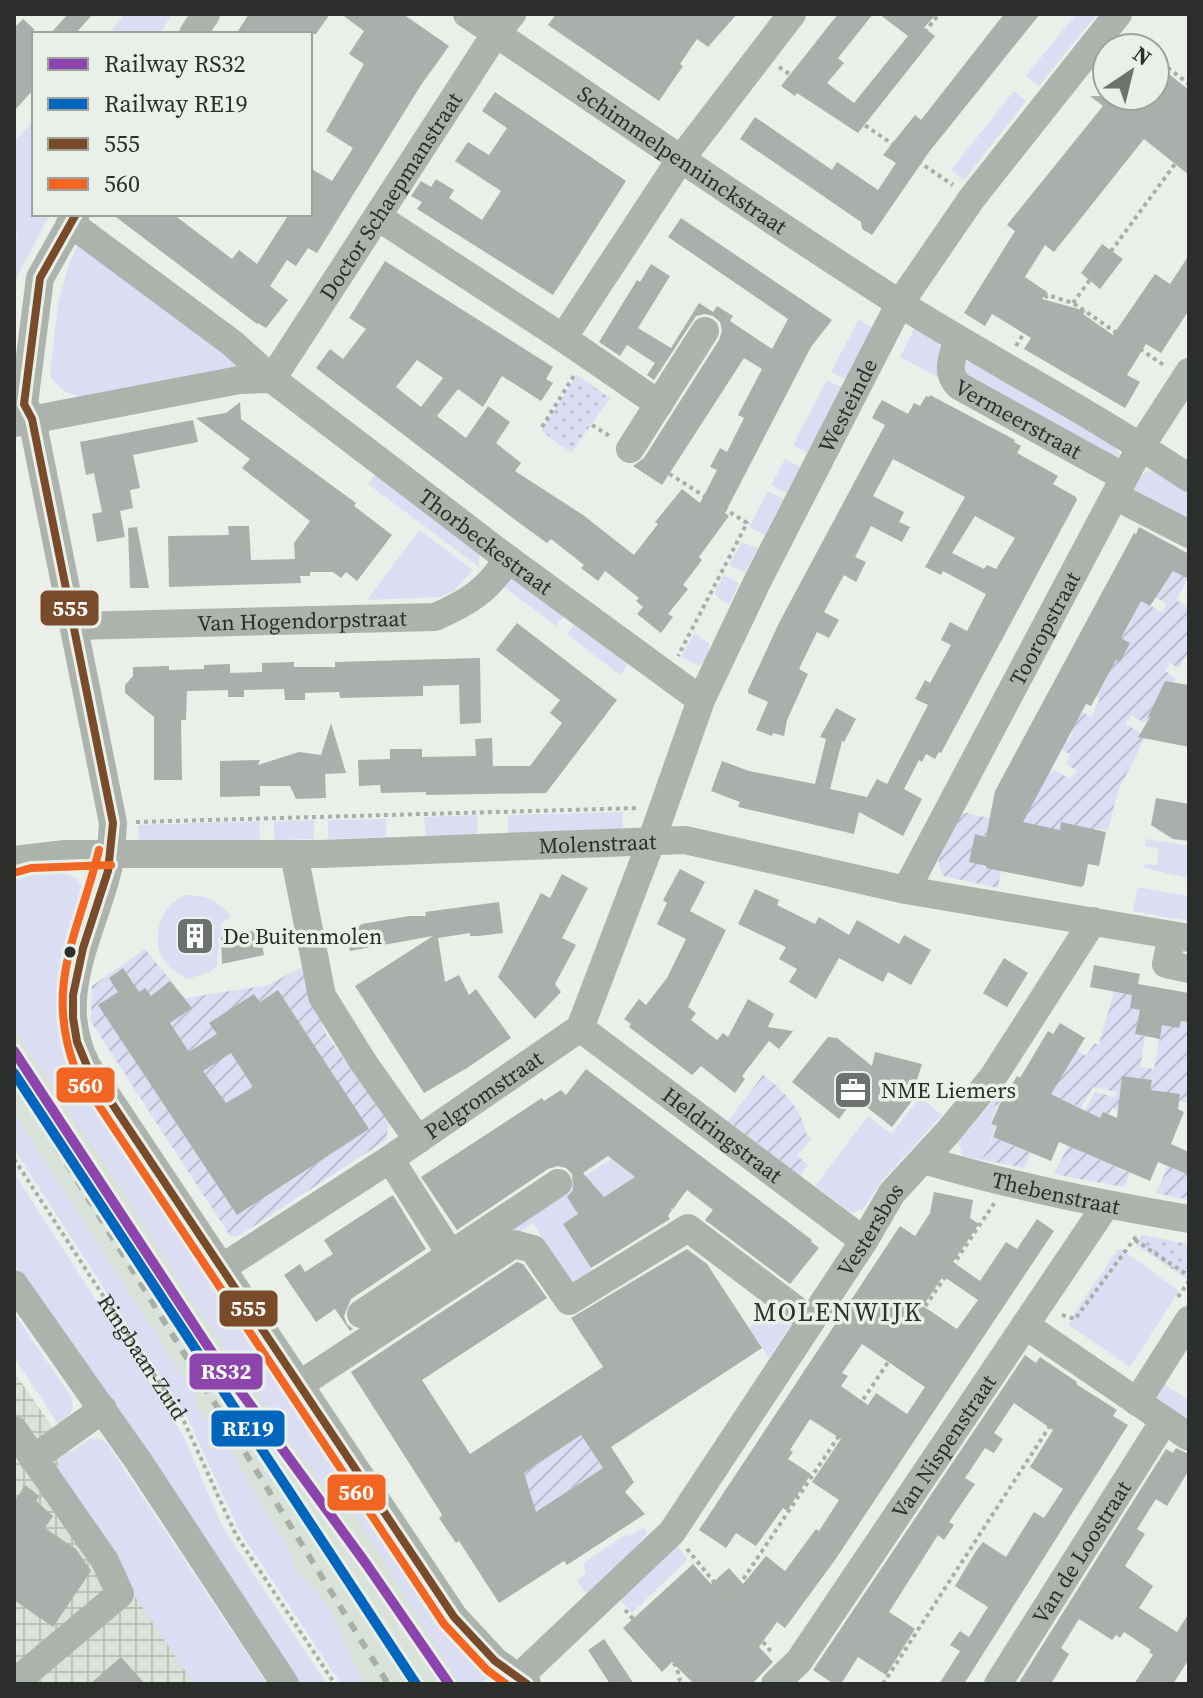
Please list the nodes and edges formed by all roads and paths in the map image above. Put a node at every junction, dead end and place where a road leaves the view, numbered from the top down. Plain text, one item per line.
1 (206, 14) edge
2 (467, 14) edge
3 (792, 14) edge
4 (939, 14) edge
5 (1118, 14) edge
6 (504, 24) edge
7 (194, 32) edge
8 (761, 54) junction
9 (1171, 70) edge
10 (1189, 84) edge
11 (855, 120) junction
12 (1189, 145) edge
13 (680, 160) junction
14 (972, 198) junction
15 (378, 217) junction
16 (73, 219) edge
17 (900, 303) junction
18 (1073, 303) junction
19 (705, 331) dead end
20 (563, 338) junction
21 (958, 339) junction
22 (587, 355) junction
23 (1005, 366) junction
24 (1187, 376) edge
25 (272, 379) junction
26 (659, 404) junction
27 (23, 421) edge
28 (542, 427) dead end
29 (1141, 446) junction
30 (630, 449) joint
31 (1189, 478) edge
32 (1120, 487) junction
33 (1189, 534) edge
34 (508, 559) junction
35 (74, 626) junction
36 (668, 676) junction
37 (701, 700) junction
38 (661, 813) junction
39 (113, 823) junction
40 (651, 842) junction
41 (111, 853) junction
42 (294, 854) junction
43 (14, 860) edge
44 (906, 890) junction
45 (1093, 921) junction
46 (1181, 937) edge
47 (1189, 969) edge
48 (580, 1028) junction
49 (418, 1140) junction
50 (14, 1159) edge
51 (390, 1159) junction
52 (924, 1160) junction
53 (1008, 1182) junction
54 (558, 1183) dead end
55 (1106, 1205) junction
56 (1147, 1212) junction
57 (1189, 1219) edge
58 (1134, 1239) junction
59 (864, 1241) junction
60 (451, 1255) junction
61 (220, 1269) junction
62 (1189, 1276) edge
63 (14, 1284) edge
64 (361, 1314) dead end
65 (1075, 1319) dead end
66 (1189, 1320) edge
67 (811, 1321) junction
68 (1025, 1325) junction
69 (1087, 1369) junction
70 (299, 1385) junction
71 (1137, 1402) junction
72 (103, 1409) junction
73 (1164, 1421) junction
74 (14, 1430) edge
75 (1189, 1437) edge
76 (33, 1459) junction
77 (672, 1532) junction
78 (609, 1593) junction
79 (730, 1599) junction
80 (738, 1609) junction
81 (676, 1666) junction
82 (781, 1678) edge
83 (523, 1681) edge
84 (14, 1683) edge
85 (285, 1684) edge
86 (335, 1684) edge
87 (676, 1684) edge
88 (883, 1684) edge
89 (998, 1684) edge

1 - 7 street
2 - 6 street, Schimmelpenninckstraat
3 - 8 street
4 - 11 path
5 - 14 street, Westeinde
6 - 13 street, Schimmelpenninckstraat
6 - 15 street, Doctor Schaepmanstraat
8 - 11 path
8 - 13 street
9 - 10 path
11 - 14 path
12 - 18 path
13 - 17 street, Schimmelpenninckstraat
13 - 20 street
14 - 17 street, Westeinde
15 - 20 street
15 - 25 street, Doctor Schaepmanstraat
16 - 25 street, Thorbeckestraat
16 - 27 street
17 - 21 street, Vermeerstraat
17 - 37 street, Westeinde
18 - 23 path
18 - 24 path
19 - 26 street
20 - 22 street
21 - 23 street, Vermeerstraat
21 - 32 street, Vermeerstraat
22 - 26 street
22 - 28 path
23 - 29 street, Vermeerstraat
24 - 29 street, Tooropstraat
25 - 27 street
25 - 34 street, Thorbeckestraat
26 - 30 street
27 - 35 street
29 - 31 street, Vermeerstraat
29 - 32 street, Tooropstraat
30 - 36 path
32 - 33 street, Vermeerstraat
32 - 44 street, Tooropstraat
34 - 35 street, Van Hogendorpstraat
34 - 36 street, Thorbeckestraat
35 - 39 street
36 - 37 street, Thorbeckestraat
37 - 38 street, Westeinde
38 - 39 path
38 - 40 street, Westeinde
39 - 41 street
40 - 42 street, Molenstraat
40 - 44 street, Molenstraat
40 - 48 street
41 - 42 street, Molenstraat
41 - 43 street, Molenstraat
41 - 61 street
42 - 49 street
44 - 45 street, Molenstraat
45 - 46 street, Molenstraat
45 - 52 street, Vestersbos
46 - 47 street, Molenstraat
48 - 49 street, Pelgromstraat
48 - 59 street, Heldringstraat
49 - 51 street, Pelgromstraat
50 - 86 path, Ringbaan-Zuid
51 - 60 street
51 - 61 street, Pelgromstraat
52 - 53 street, Thebenstraat
52 - 59 street, Vestersbos
53 - 55 street, Thebenstraat
53 - 79 path
54 - 60 street
55 - 56 street, Thebenstraat
55 - 68 street, Van Nispenstraat
56 - 57 street, Thebenstraat
56 - 58 path
58 - 62 path
58 - 65 path
59 - 67 street, Vestersbos
60 - 64 street
61 - 70 street
63 - 72 street
66 - 71 street
67 - 70 street
67 - 77 street, Vestersbos
68 - 69 street
68 - 82 street, Van Nispenstraat
69 - 71 street
69 - 88 path
70 - 83 street
71 - 73 street
72 - 76 street
72 - 85 street
73 - 75 street
73 - 89 street, Van de Loostraat
74 - 76 street
76 - 84 street
77 - 78 street, Vestersbos
77 - 79 path
78 - 81 path
78 - 83 street, Vestersbos
79 - 80 path
80 - 81 path
80 - 82 path
81 - 87 path

